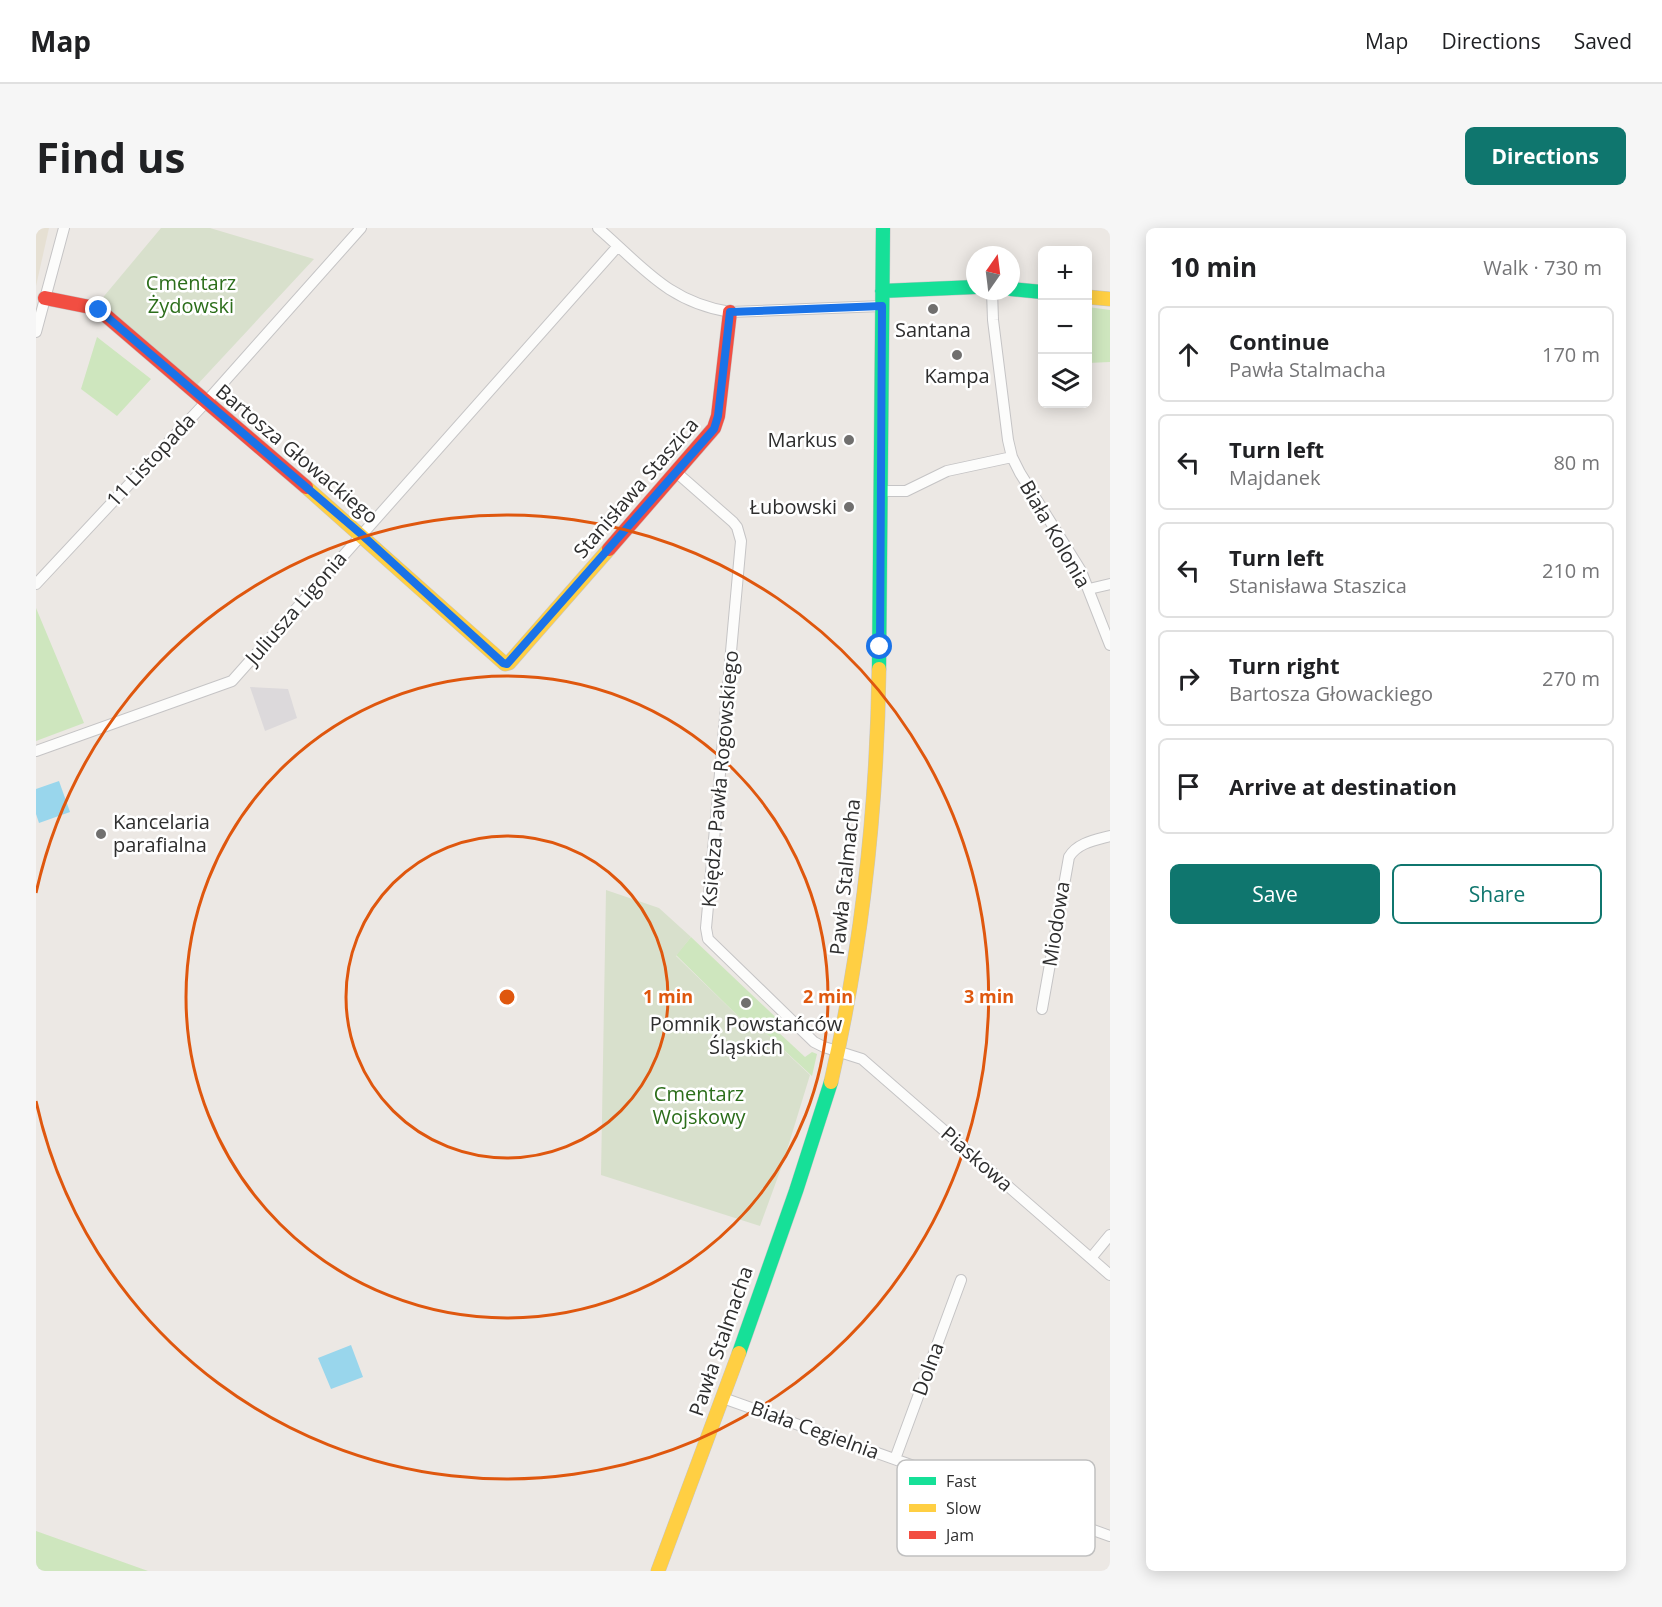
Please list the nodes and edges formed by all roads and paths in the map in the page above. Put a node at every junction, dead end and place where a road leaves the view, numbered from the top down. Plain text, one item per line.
1 (64, 228) edge
2 (361, 228) edge
3 (598, 228) edge
4 (883, 228) edge
5 (618, 246) junction
6 (966, 287) edge
7 (1020, 290) edge
8 (882, 291) junction
9 (1038, 292) edge
10 (1092, 297) edge
11 (45, 298) junction
12 (1110, 299) edge
13 (992, 300) edge
14 (882, 306) junction
15 (730, 312) junction
16 (36, 332) edge
17 (206, 402) junction
18 (1012, 457) junction
19 (676, 472) junction
20 (881, 491) junction
21 (361, 534) junction
22 (36, 584) edge
23 (1110, 584) edge
24 (1089, 590) junction
25 (1110, 645) edge
26 (509, 663) joint
27 (36, 751) edge
28 (1110, 836) edge
29 (1042, 1009) dead end
30 (839, 1052) junction
31 (1110, 1235) edge
32 (1091, 1258) junction
33 (1110, 1275) edge
34 (961, 1280) dead end
35 (723, 1398) junction
36 (896, 1459) joint
37 (1095, 1531) edge
38 (1110, 1536) edge
39 (658, 1571) edge

1 - 11 street
2 - 17 street, 11 Listopada
3 - 5 street
4 - 8 street, Pawła Stalmacha
5 - 15 street
5 - 21 street, Juliusza Ligonia
6 - 8 street
7 - 9 street
8 - 14 street, Pawła Stalmacha
10 - 12 street
11 - 16 street
11 - 17 street, Bartosza Głowackiego
13 - 18 street, Biała Kolonia
14 - 15 street
14 - 20 street, Pawła Stalmacha
15 - 19 street, Stanisława Staszica
17 - 21 street, Bartosza Głowackiego
17 - 22 street, 11 Listopada
18 - 20 street, Biała Kolonia
18 - 24 street, Biała Kolonia
19 - 26 street, Stanisława Staszica
19 - 30 street, Księdza Pawła Rogowskiego
20 - 30 street, Pawła Stalmacha
21 - 26 street, Bartosza Głowackiego
21 - 27 street, Juliusza Ligonia
23 - 24 street
24 - 25 street, Biała Kolonia
28 - 29 street, Miodowa
30 - 32 street, Piaskowa
30 - 35 street, Pawła Stalmacha
31 - 32 street
32 - 33 street, Piaskowa
34 - 36 street, Dolna
35 - 36 street, Biała Cegielnia
35 - 39 street, Pawła Stalmacha
37 - 38 street, Biała Cegielnia

